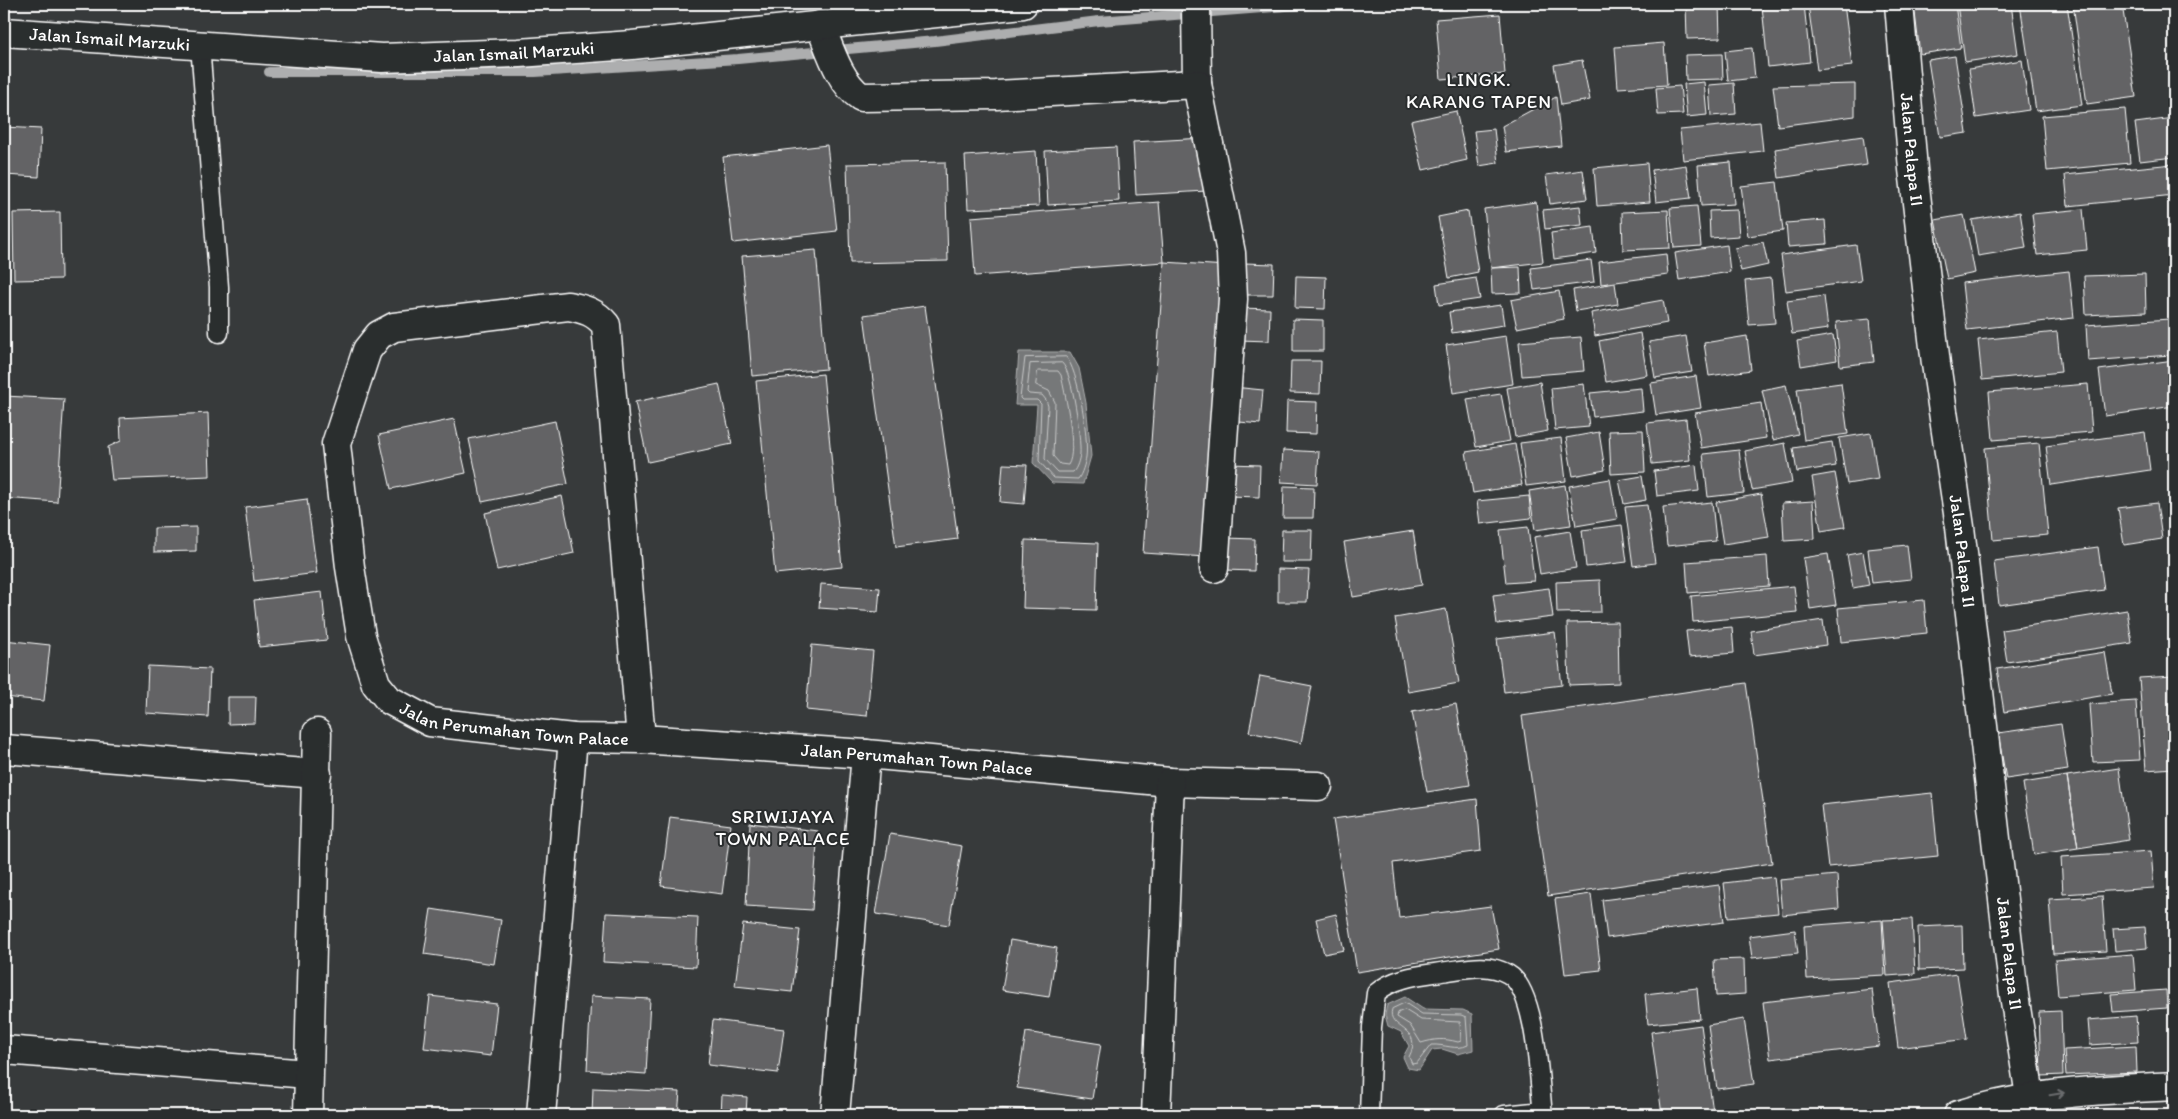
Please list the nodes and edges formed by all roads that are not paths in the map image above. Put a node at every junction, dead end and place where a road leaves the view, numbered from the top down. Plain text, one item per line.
1 (1023, 4) edge
2 (1899, 4) edge
3 (1196, 6) edge
4 (4, 32) edge
5 (824, 33) junction
6 (200, 45) junction
7 (1197, 84) junction
8 (219, 333) dead end
9 (1214, 568) dead end
10 (317, 733) dead end
11 (573, 738) junction
12 (641, 739) junction
13 (4, 749) edge
14 (866, 754) junction
15 (317, 774) junction
16 (1170, 782) junction
17 (1318, 786) dead end
18 (4, 1050) edge
19 (308, 1074) junction
20 (2174, 1086) edge
21 (2031, 1107) edge
22 (1542, 1113) edge
23 (308, 1115) edge
24 (541, 1115) edge
25 (835, 1115) edge
26 (1156, 1115) edge
27 (1369, 1115) edge
28 (1504, 1115) edge
29 (1958, 1115) edge

1 - 5 street, Jalan Ismail Marzuki
2 - 21 street, Jalan Palapa II
3 - 7 street
4 - 6 street, Jalan Ismail Marzuki
5 - 6 street, Jalan Ismail Marzuki
5 - 7 street
6 - 8 lane
7 - 9 street
10 - 15 street
11 - 12 street, Jalan Perumahan Town Palace
11 - 12 street, Jalan Perumahan Town Palace
11 - 24 street
12 - 14 street, Jalan Perumahan Town Palace
13 - 15 street
14 - 16 street, Jalan Perumahan Town Palace
14 - 25 street
15 - 19 street
16 - 17 street, Jalan Perumahan Town Palace
16 - 26 street
18 - 19 street
19 - 23 street
21 -> 20 street
21 - 29 street
22 - 27 lane
22 - 28 lane

